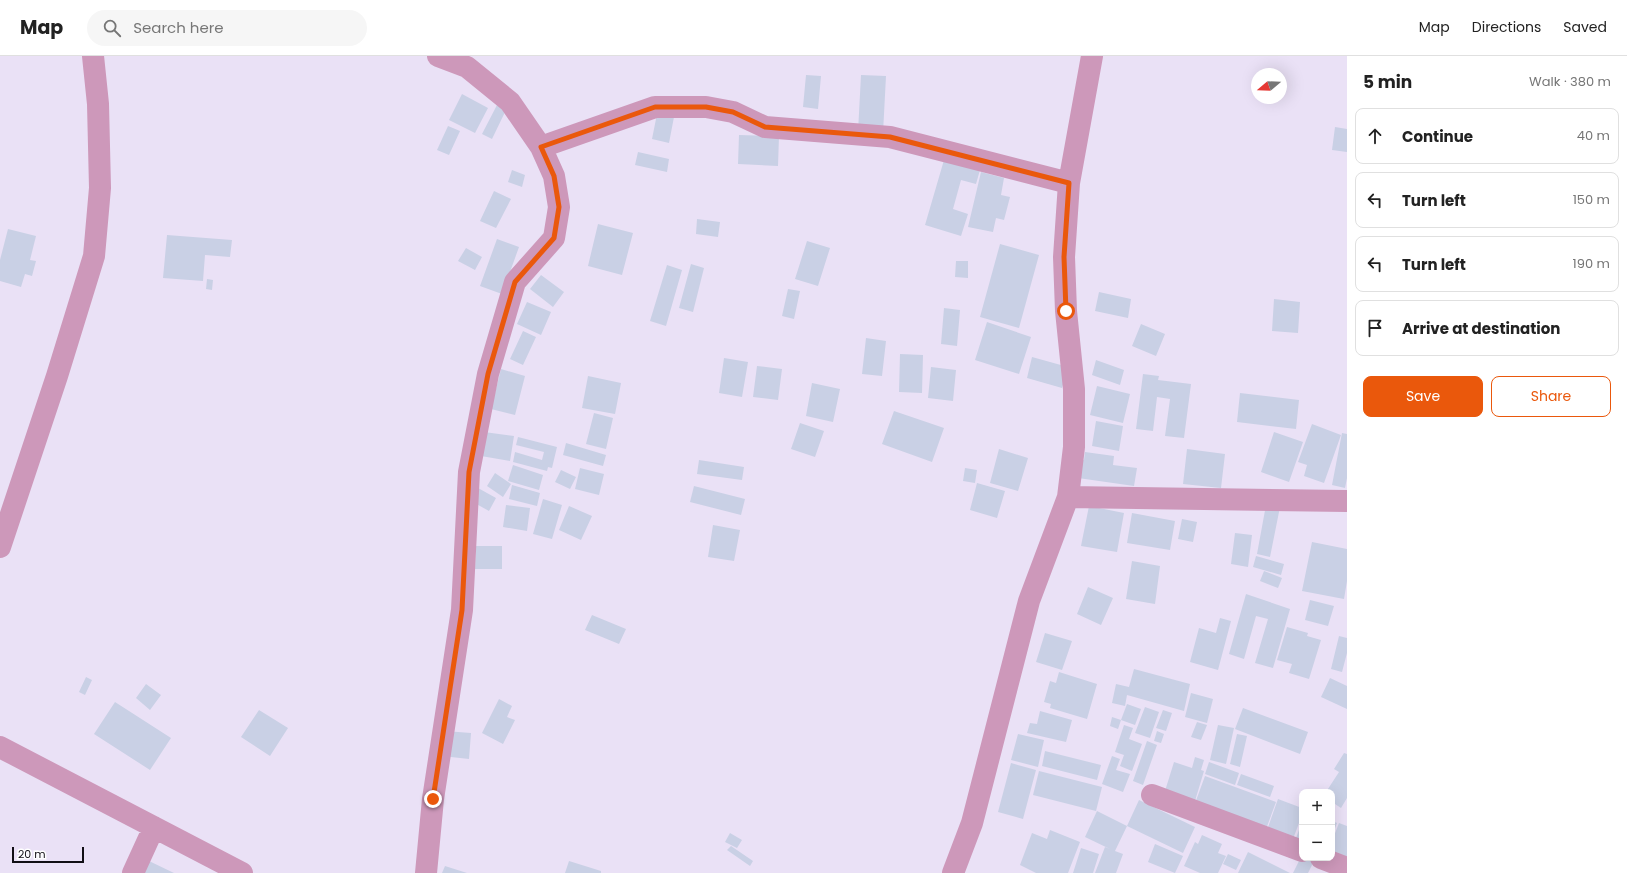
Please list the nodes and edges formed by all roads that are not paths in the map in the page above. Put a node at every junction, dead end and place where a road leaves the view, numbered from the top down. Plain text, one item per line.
1 (93, 56) edge
2 (438, 56) edge
3 (1092, 56) edge
4 (541, 147) junction
5 (1069, 183) junction
6 (1068, 497) junction
7 (1347, 501) edge
8 (0, 547) edge
9 (2, 751) edge
10 (1152, 795) dead end
11 (154, 827) junction
12 (1299, 850) edge
13 (1329, 861) edge
14 (1347, 868) edge
15 (133, 873) edge
16 (242, 873) edge
17 (426, 873) edge
18 (953, 873) edge

1 - 8 street
2 - 4 street
3 - 5 street
4 - 5 street
4 - 17 street
5 - 6 street
6 - 7 street
6 - 18 street
9 - 11 street
10 - 12 street
11 - 15 street
11 - 16 street
13 - 14 street

